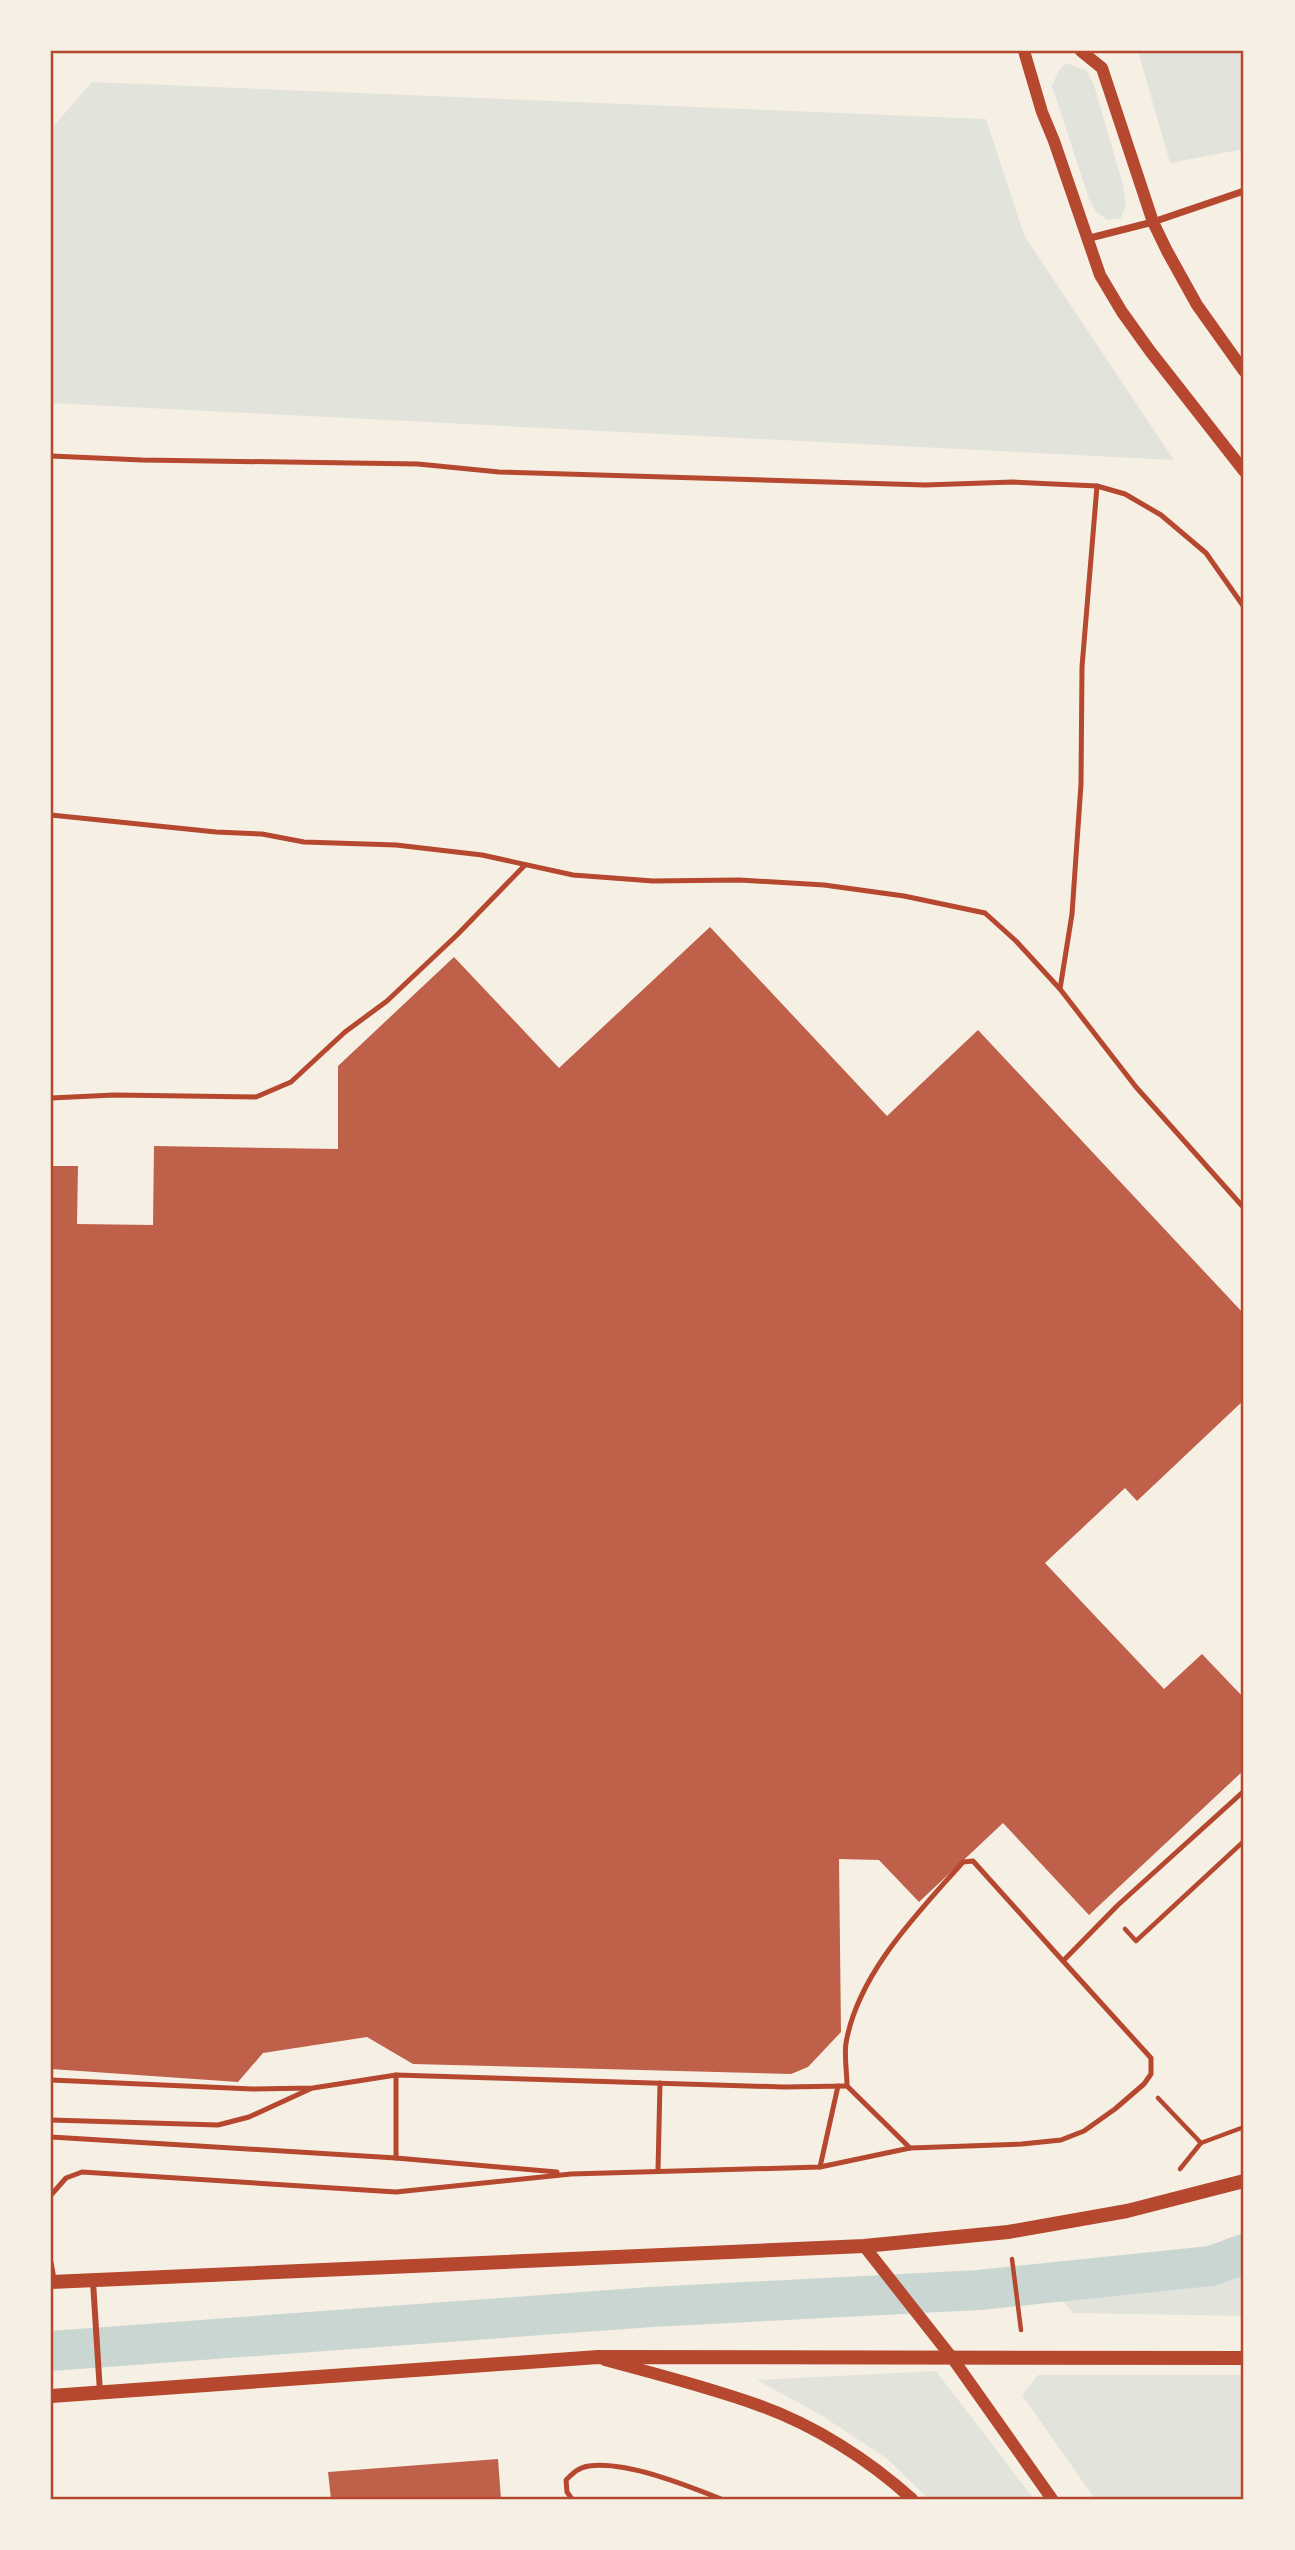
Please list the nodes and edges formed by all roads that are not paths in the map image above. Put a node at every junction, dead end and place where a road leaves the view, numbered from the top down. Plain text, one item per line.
1 (1024, 51) edge
2 (1081, 51) edge
3 (1098, 51) edge
4 (1102, 68) junction
5 (1244, 191) edge
6 (1153, 222) junction
7 (1086, 239) junction
8 (1244, 371) edge
9 (51, 456) edge
10 (1244, 471) edge
11 (1097, 486) junction
12 (1244, 607) edge
13 (51, 815) edge
14 (525, 865) junction
15 (1060, 989) junction
16 (51, 1098) edge
17 (1244, 1208) edge
18 (1244, 1791) edge
19 (1063, 1961) junction
20 (396, 2075) junction
21 (51, 2080) edge
22 (660, 2083) junction
23 (847, 2086) junction
24 (838, 2087) junction
25 (313, 2088) junction
26 (51, 2120) edge
27 (51, 2137) edge
28 (910, 2148) junction
29 (396, 2158) junction
30 (820, 2167) junction
31 (658, 2170) junction
32 (571, 2174) junction
33 (1244, 2181) edge
34 (51, 2195) edge
35 (864, 2246) junction
36 (51, 2262) edge
37 (93, 2280) junction
38 (53, 2282) edge
39 (598, 2357) junction
40 (1244, 2358) edge
41 (953, 2359) junction
42 (100, 2392) junction
43 (51, 2396) edge
44 (572, 2499) edge
45 (721, 2499) edge
46 (912, 2499) edge
47 (1052, 2499) edge

1 - 7 street
2 - 4 street
3 - 4 street
4 - 6 street
5 - 6 street
6 - 7 street
6 - 8 street
7 - 10 street
9 - 11 lane
11 - 12 lane
11 - 15 lane
13 - 14 lane
14 - 15 lane
14 - 16 lane
15 - 17 lane
18 - 19 lane
19 - 23 lane
19 - 28 lane
20 - 22 lane
20 - 25 lane
20 - 29 lane
21 - 25 lane
22 - 24 lane
22 - 31 lane
23 - 24 lane
23 - 28 lane
24 - 30 lane
25 - 26 lane
27 - 29 lane
28 - 30 lane
29 - 32 lane
30 - 31 lane
31 - 32 lane
32 - 34 lane
33 - 35 main road
35 - 37 main road
35 - 41 street
36 - 38 lane
37 - 38 main road
37 - 42 street
39 - 41 main road
39 - 42 main road
39 - 46 street
40 - 41 main road
41 - 47 street
42 - 43 main road
44 - 45 lane

